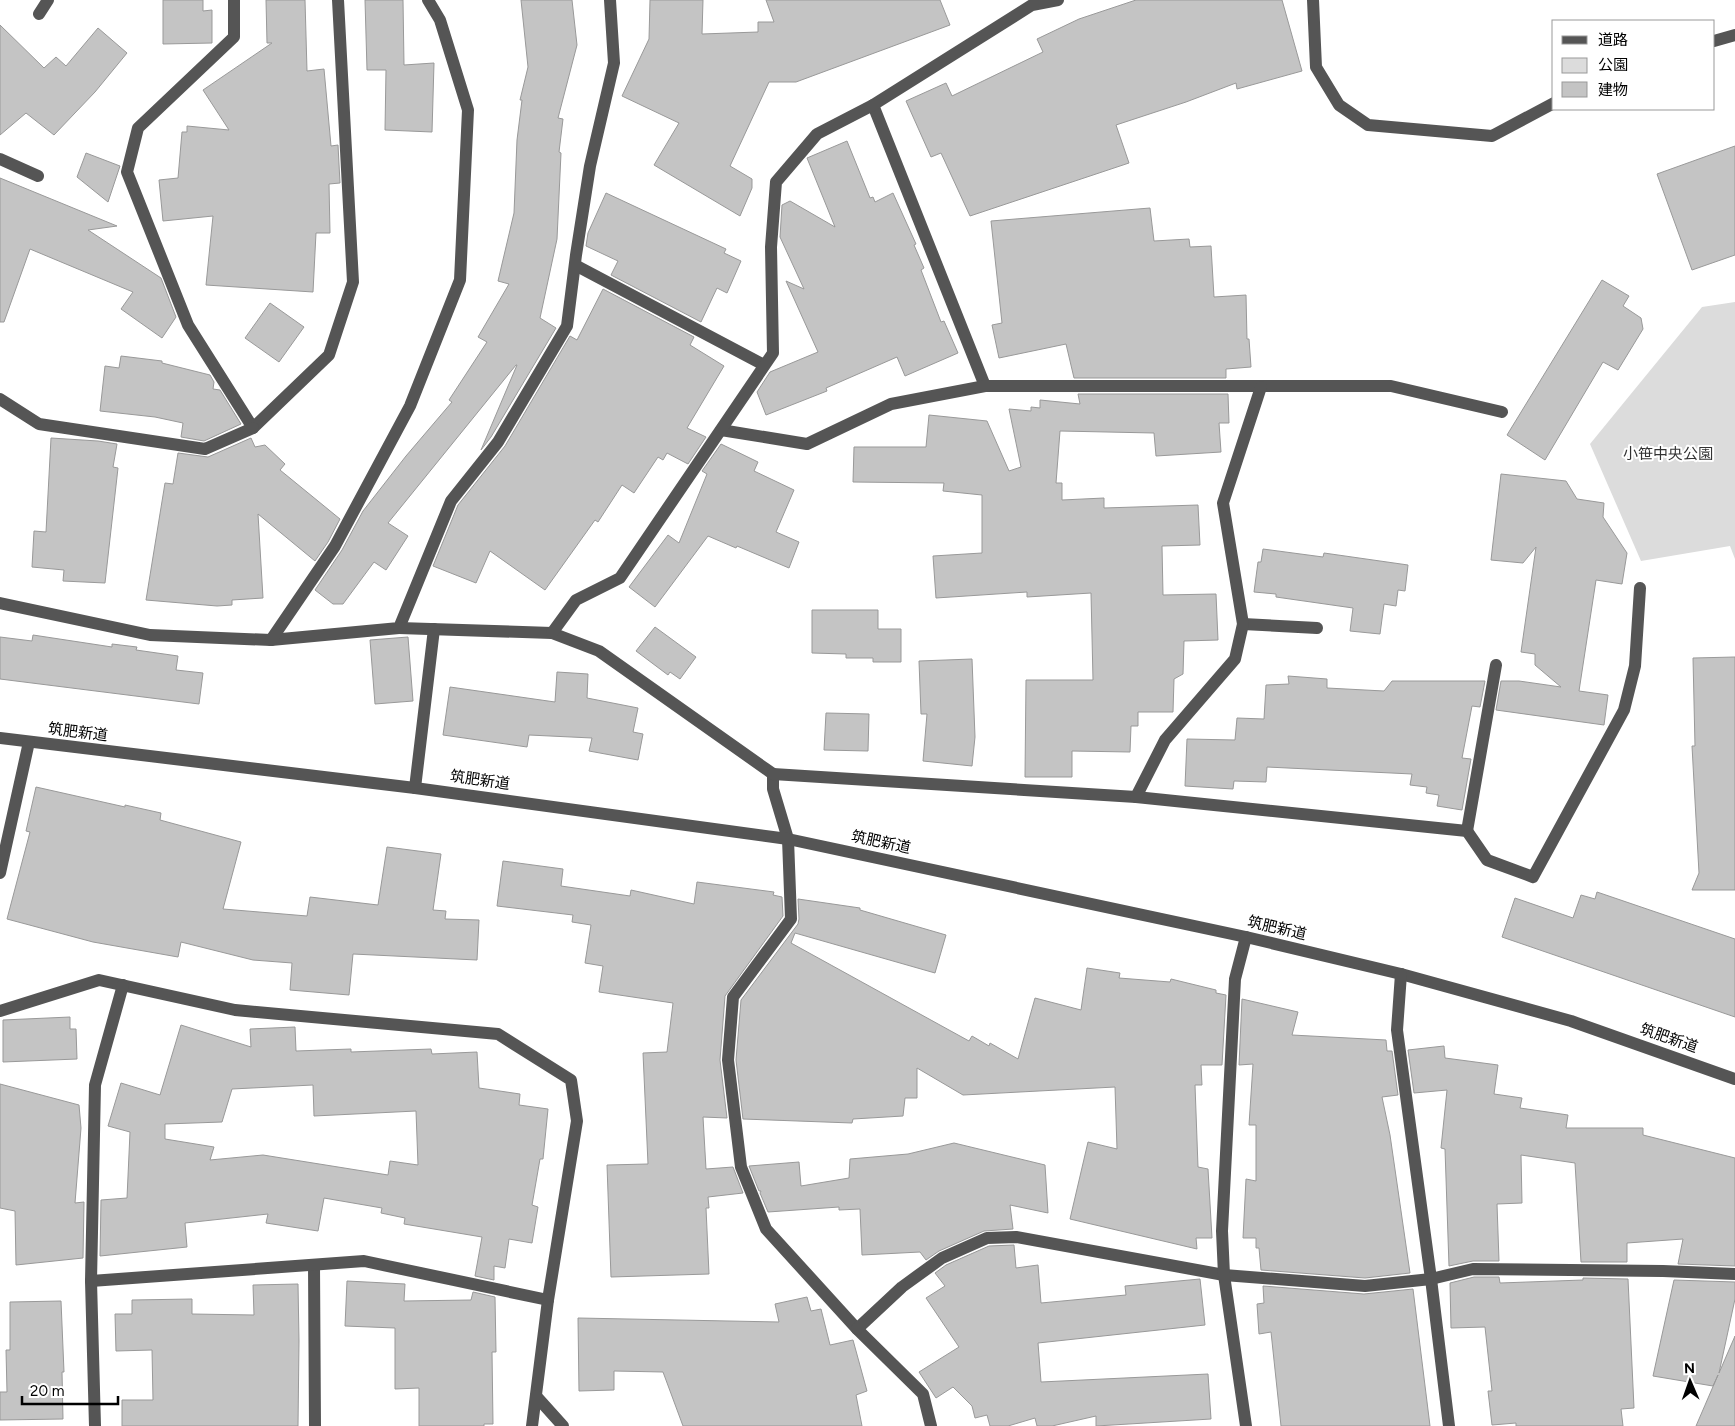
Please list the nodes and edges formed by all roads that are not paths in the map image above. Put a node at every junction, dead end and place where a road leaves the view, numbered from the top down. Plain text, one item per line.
1 (48, 0) edge
2 (234, 0) edge
3 (338, 0) edge
4 (428, 0) edge
5 (610, 0) edge
6 (1058, 0) edge
7 (1313, 0) edge
8 (39, 14) dead end
9 (1735, 35) edge
10 (1715, 41) edge
11 (1552, 104) edge
12 (873, 105) junction
13 (0, 158) edge
14 (38, 176) dead end
15 (575, 265) junction
16 (764, 365) junction
17 (985, 386) junction
18 (1261, 387) junction
19 (0, 399) edge
20 (1502, 412) dead end
21 (253, 428) junction
22 (721, 430) junction
23 (1640, 588) dead end
24 (0, 603) edge
25 (1243, 624) junction
26 (399, 628) junction
27 (1317, 628) dead end
28 (434, 629) junction
29 (552, 633) junction
30 (271, 640) junction
31 (1496, 665) dead end
32 (0, 738) edge
33 (29, 742) junction
34 (773, 774) junction
35 (415, 788) junction
36 (1136, 797) junction
37 (1467, 832) junction
38 (788, 838) junction
39 (0, 873) edge
40 (1246, 937) junction
41 (1401, 974) junction
42 (123, 985) junction
43 (0, 1011) edge
44 (1735, 1079) edge
45 (314, 1265) junction
46 (1735, 1274) edge
47 (1224, 1275) junction
48 (1431, 1279) junction
49 (91, 1281) junction
50 (548, 1300) junction
51 (856, 1329) junction
52 (536, 1396) junction
53 (95, 1426) edge
54 (315, 1426) edge
55 (532, 1426) edge
56 (563, 1426) edge
57 (931, 1426) edge
58 (1246, 1426) edge
59 (1449, 1426) edge

1 - 8 street
2 - 21 street
3 - 21 street
4 - 30 street
5 - 15 street
6 - 12 street
7 - 11 street
9 - 10 street
12 - 16 street
12 - 17 street
13 - 14 street
15 - 16 street
15 - 26 street
16 - 22 street
17 - 18 street
17 - 22 street
18 - 20 street
18 - 25 street
19 - 21 street
22 - 29 street
23 - 37 street
24 - 30 street
25 - 27 street
25 - 36 street
26 - 28 street
26 - 30 street
28 - 29 street
28 - 35 street
29 - 34 street
31 - 37 street
32 - 33 street, 筑肥新道
33 - 35 street, 筑肥新道
33 - 39 street
34 - 36 street
34 - 38 street
35 - 38 street, 筑肥新道
36 - 37 street
38 - 40 street, 筑肥新道
38 - 51 street
40 - 41 street, 筑肥新道
40 - 47 street
41 - 44 street, 筑肥新道
41 - 48 street
42 - 43 street
42 - 49 street
42 - 50 street
45 - 49 street
45 - 50 street
45 - 54 street
46 - 48 street
47 - 48 street
47 - 51 street
47 - 58 street
48 - 59 street
49 - 53 street
50 - 52 street
51 - 57 street
52 - 55 street
52 - 56 street

